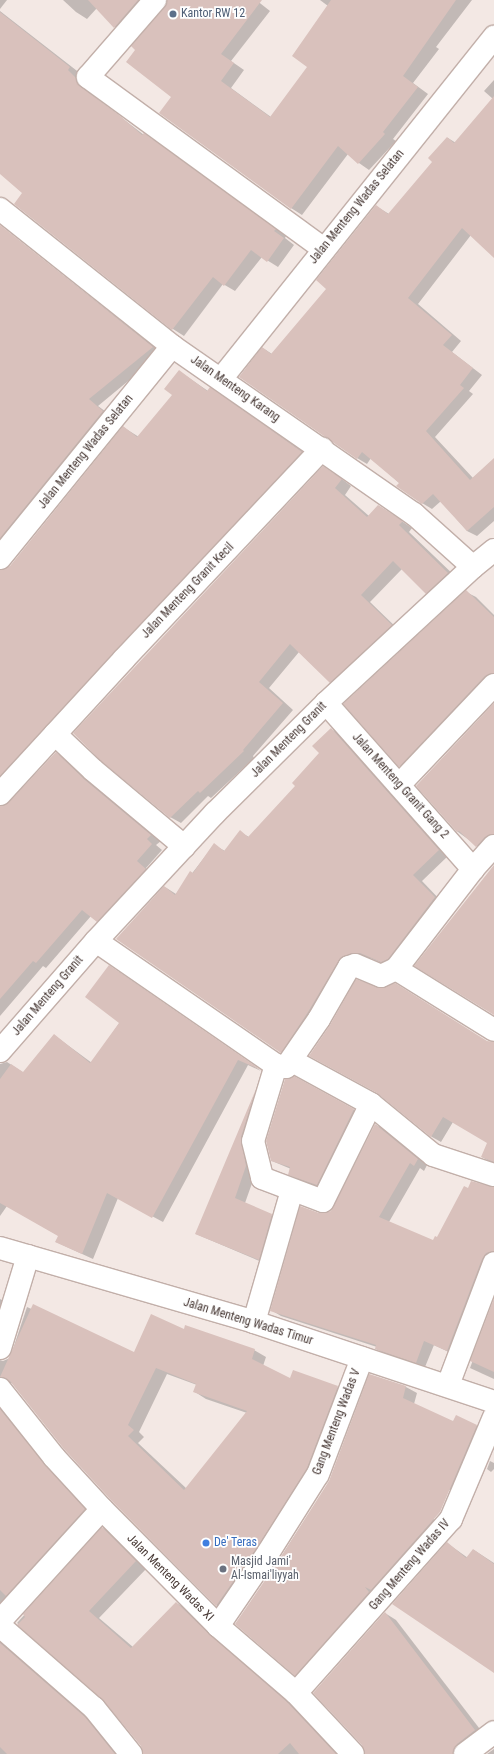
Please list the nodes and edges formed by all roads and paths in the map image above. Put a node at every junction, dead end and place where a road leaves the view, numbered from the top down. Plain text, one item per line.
1 (155, 0) edge
2 (494, 37) edge
3 (0, 209) edge
4 (324, 249) junction
5 (172, 346) junction
6 (221, 379) junction
7 (322, 449) junction
8 (494, 550) edge
9 (0, 558) edge
10 (473, 566) junction
11 (494, 685) edge
12 (326, 703) junction
13 (55, 734) junction
14 (399, 785) junction
15 (0, 794) edge
16 (184, 846) junction
17 (494, 846) edge
18 (473, 869) junction
19 (96, 941) junction
20 (396, 969) junction
21 (494, 1030) edge
22 (0, 1051) edge
23 (284, 1063) junction
24 (371, 1104) junction
25 (494, 1175) edge
26 (292, 1190) junction
27 (0, 1248) edge
28 (28, 1256) junction
29 (494, 1263) edge
30 (254, 1322) junction
31 (0, 1348) edge
32 (362, 1358) junction
33 (448, 1385) junction
34 (0, 1389) edge
35 (494, 1402) edge
36 (494, 1417) edge
37 (102, 1508) junction
38 (0, 1621) edge
39 (0, 1626) edge
40 (218, 1626) junction
41 (296, 1693) junction
42 (494, 1732) edge
43 (131, 1754) edge
44 (353, 1754) edge
45 (465, 1754) edge

1 - 4 street
2 - 4 street, Jalan Menteng Wadas Selatan
3 - 5 street, Jalan Menteng Karang
4 - 6 street, Jalan Menteng Wadas Selatan
5 - 6 street, Jalan Menteng Karang
5 - 9 street, Jalan Menteng Wadas Selatan
6 - 7 street, Jalan Menteng Karang
7 - 10 street, Jalan Menteng Karang
7 - 13 street, Jalan Menteng Granit Kecil
8 - 10 street, Jalan Menteng Granit
10 - 12 street, Jalan Menteng Granit
11 - 14 street
12 - 14 street, Jalan Menteng Granit Gang 2
12 - 16 street, Jalan Menteng Granit
13 - 15 street, Jalan Menteng Granit Kecil
13 - 16 street
14 - 18 street, Jalan Menteng Granit Gang 2
16 - 19 street, Jalan Menteng Granit
17 - 18 street
18 - 20 street
19 - 22 street, Jalan Menteng Granit
19 - 23 street
20 - 21 street
20 - 23 street
23 - 24 street
23 - 26 street
24 - 25 street
24 - 26 street
26 - 30 street
27 - 28 street, Jalan Menteng Wadas Timur
28 - 30 street, Jalan Menteng Wadas Timur
28 - 31 street
29 - 33 street
30 - 32 street, Jalan Menteng Wadas Timur
32 - 33 street, Jalan Menteng Wadas Timur
32 - 40 street, Gang Menteng Wadas V
33 - 35 street, Jalan Menteng Wadas Timur
34 - 37 street, Jalan Menteng Wadas XI
36 - 41 street, Gang Menteng Wadas IV
37 - 38 street
37 - 40 street, Jalan Menteng Wadas XI
39 - 43 street
40 - 41 street, Jalan Menteng Wadas XI
41 - 44 street, Jalan Menteng Wadas XI
42 - 45 street

